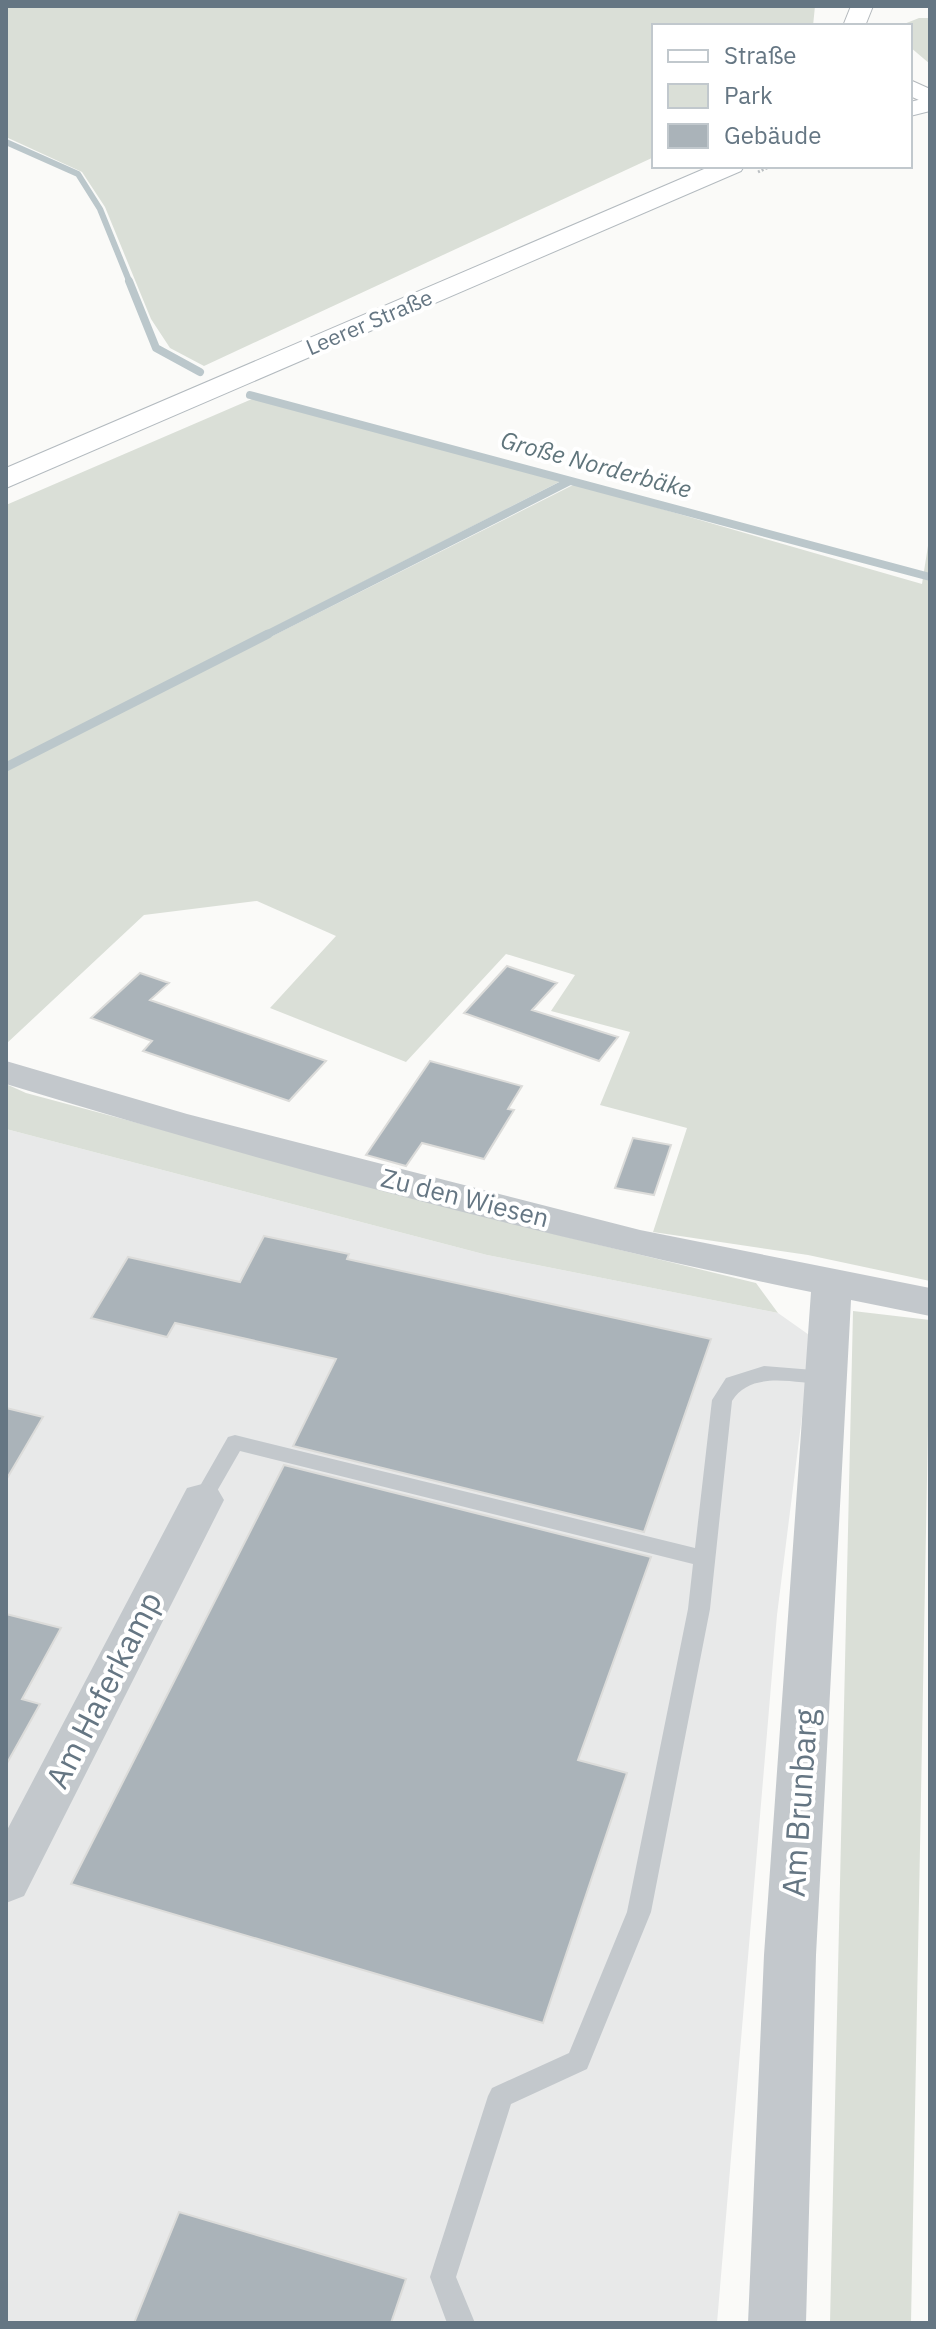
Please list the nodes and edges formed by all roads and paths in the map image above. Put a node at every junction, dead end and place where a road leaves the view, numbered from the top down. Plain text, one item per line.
1 (923, 87) edge
2 (912, 106) edge
3 (727, 168) edge
4 (6, 479) edge
5 (6, 1072) edge
6 (832, 1283) junction
7 (930, 1302) edge
8 (826, 1378) junction
9 (202, 1500) joint
10 (705, 1559) junction
11 (6, 1881) edge
12 (461, 2323) edge
13 (777, 2323) edge

1 - 2 main road
3 - 4 main road, Leerer Straße
5 - 6 street, Zu den Wiesen
6 - 7 street, Zu den Wiesen
6 - 8 street, Am Brunbarg
8 - 10 lane
8 - 13 street, Am Brunbarg
9 - 10 lane
9 - 11 street, Am Haferkamp
10 - 12 lane

